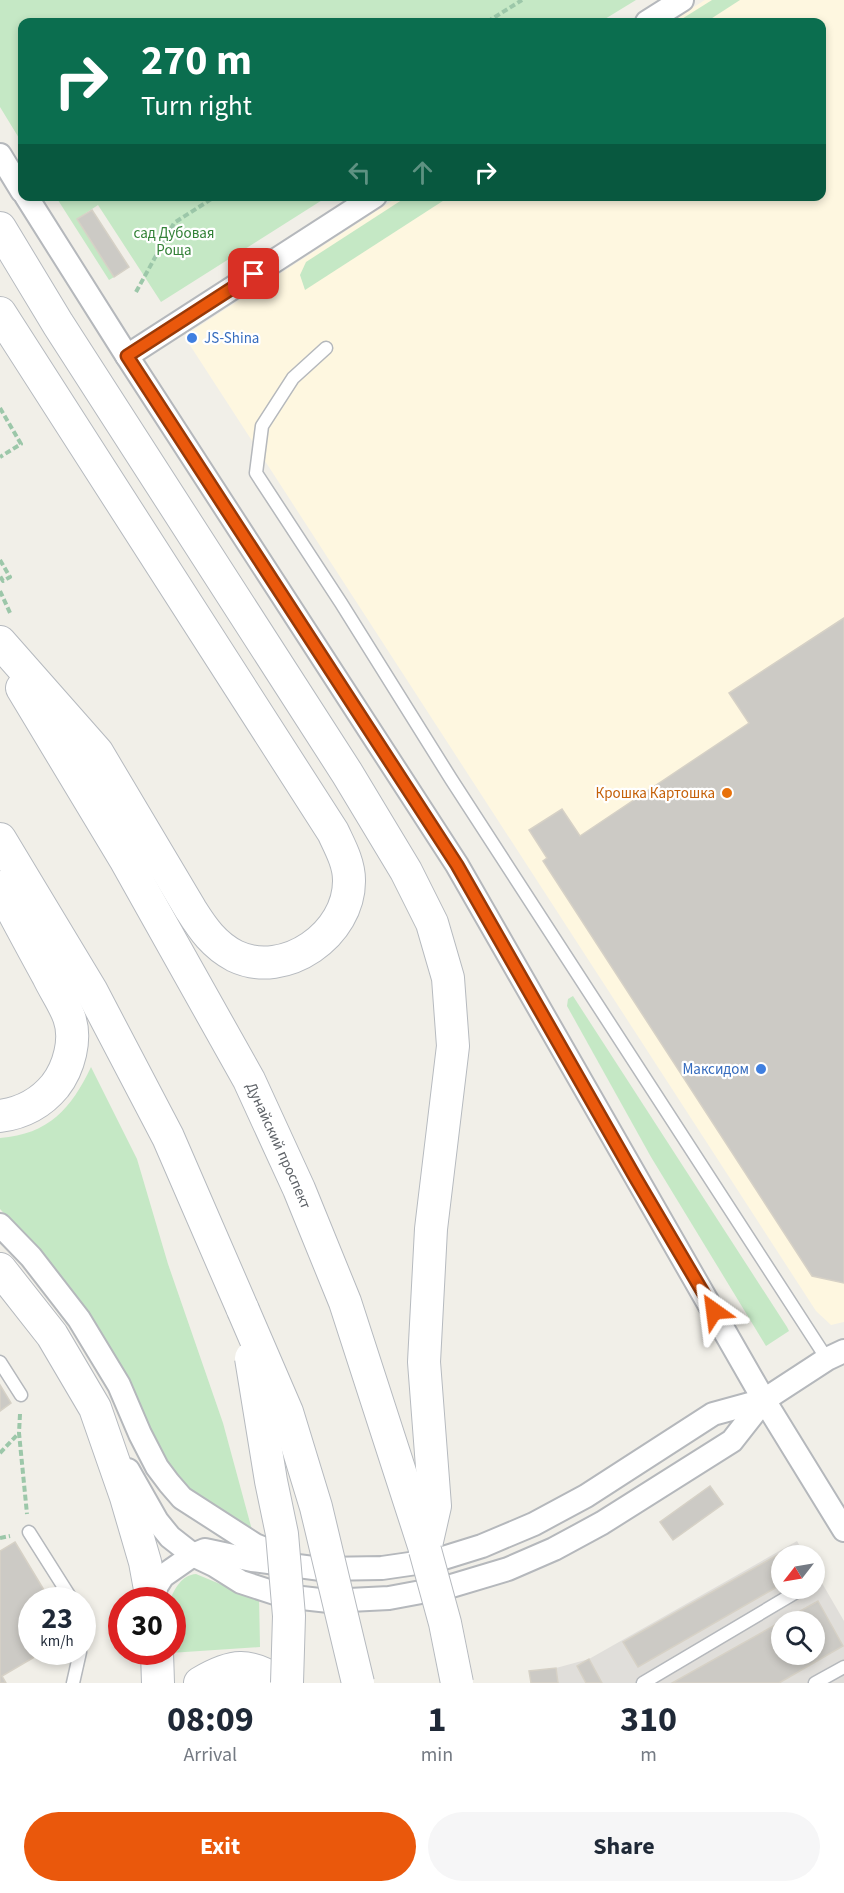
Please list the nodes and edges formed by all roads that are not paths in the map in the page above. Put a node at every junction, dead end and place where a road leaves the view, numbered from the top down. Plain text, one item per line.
1 (682, 0) edge
2 (653, 18) edge
3 (0, 155) edge
4 (18, 184) edge
5 (29, 201) edge
6 (367, 201) edge
7 (0, 228) edge
8 (0, 314) edge
9 (326, 348) dead end
10 (127, 356) junction
11 (7, 632) edge
12 (0, 652) edge
13 (0, 839) edge
14 (0, 887) edge
15 (0, 1116) edge
16 (0, 1225) edge
17 (0, 1269) edge
18 (243, 1310) junction
19 (835, 1355) edge
20 (0, 1362) edge
21 (21, 1395) road end
22 (764, 1400) junction
23 (95, 1408) junction
24 (844, 1530) edge
25 (29, 1532) road end
26 (425, 1550) junction
27 (193, 1555) junction
28 (321, 1569) junction
29 (64, 1587) edge
30 (150, 1587) edge
31 (158, 1587) edge
32 (784, 1599) edge
33 (77, 1665) edge
34 (157, 1665) edge
35 (844, 1667) edge
36 (73, 1683) edge
37 (158, 1683) edge
38 (201, 1683) edge
39 (280, 1683) edge
40 (287, 1683) edge
41 (358, 1683) edge
42 (457, 1683) edge
43 (643, 1683) edge
44 (815, 1683) edge

1 - 2 street
3 - 4 street
5 - 10 street
6 - 10 street
7 - 26 main road
8 - 11 main road
9 - 19 lane
10 - 22 street
12 - 26 main road, Дунайский проспект
13 - 18 main road
14 - 15 main road
16 - 28 street
17 - 23 main road
18 - 40 main road, bridge
18 - 41 main road, bridge
19 - 22 street
20 - 21 lane
22 - 24 street
22 - 27 street
22 - 28 street
23 - 27 street
23 - 30 main road
25 - 29 lane
26 - 42 main road, Дунайский проспект, bridge
27 - 28 street
27 - 31 street
32 - 43 lane
33 - 36 lane
34 - 37 main road
35 - 44 lane
38 - 39 main road

